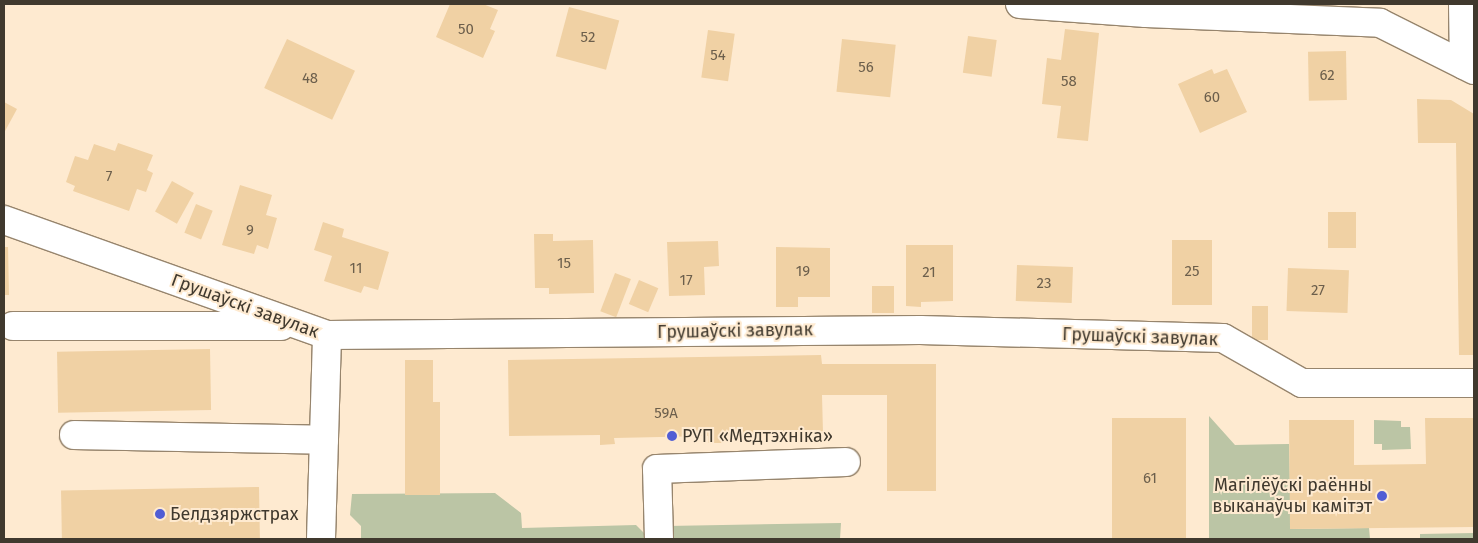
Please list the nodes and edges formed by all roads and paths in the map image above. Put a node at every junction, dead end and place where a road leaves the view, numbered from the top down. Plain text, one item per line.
1 (1020, 4) edge
2 (1463, 4) edge
3 (1380, 13) edge
4 (1469, 67) edge
5 (4, 220) edge
6 (13, 326) dead end
7 (300, 326) junction
8 (327, 335) junction
9 (1474, 383) edge
10 (74, 435) dead end
11 (324, 440) junction
12 (846, 462) dead end
13 (321, 539) edge
14 (659, 539) edge

1 - 3 street
2 - 4 street
3 - 4 street
5 - 7 street, Грушаўскі завулак
6 - 7 street
7 - 8 street, Грушаўскі завулак
8 - 9 street, Грушаўскі завулак
8 - 11 street
10 - 11 street
11 - 13 street
12 - 14 street

